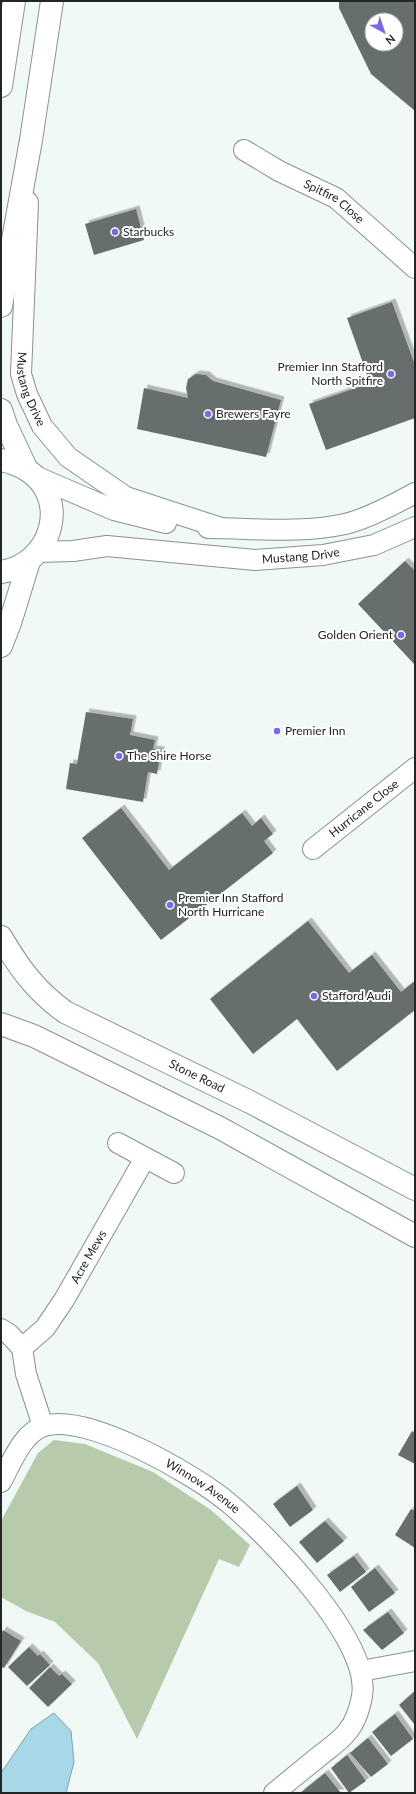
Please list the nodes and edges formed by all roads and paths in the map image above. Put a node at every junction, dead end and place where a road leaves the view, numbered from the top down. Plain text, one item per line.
1 (14, 1) edge
2 (52, 1) edge
3 (1, 86) edge
4 (31, 140) junction
5 (244, 150) dead end
6 (415, 268) edge
7 (1, 306) edge
8 (1, 410) edge
9 (1, 460) edge
10 (31, 473) junction
11 (415, 493) edge
12 (415, 527) edge
13 (221, 528) junction
14 (34, 557) junction
15 (1, 572) edge
16 (1, 646) edge
17 (415, 768) edge
18 (313, 849) dead end
19 (1, 937) edge
20 (1, 1024) edge
21 (118, 1143) dead end
22 (144, 1158) junction
23 (174, 1173) dead end
24 (415, 1189) edge
25 (415, 1236) edge
26 (1, 1329) edge
27 (22, 1348) junction
28 (43, 1426) junction
29 (1, 1482) edge
30 (415, 1661) edge
31 (361, 1671) junction
32 (274, 1793) edge

1 - 3 highway
2 - 4 highway
4 - 7 highway
4 - 13 street, Mustang Drive
5 - 6 street, Spitfire Close
8 - 10 highway
9 - 10 highway
10 - 13 street, Mustang Drive
10 - 14 highway
11 - 13 street, Mustang Drive
12 - 14 street, Mustang Drive
14 - 15 highway
14 - 16 highway
17 - 18 street, Hurricane Close
19 - 24 highway, Stone Road
20 - 25 highway
21 - 22 street
22 - 23 street
22 - 27 street, Acre Mews
26 - 27 street
27 - 28 street
28 - 29 street
28 - 31 street, Winnow Avenue
30 - 31 street
31 - 32 street, Winnow Avenue

